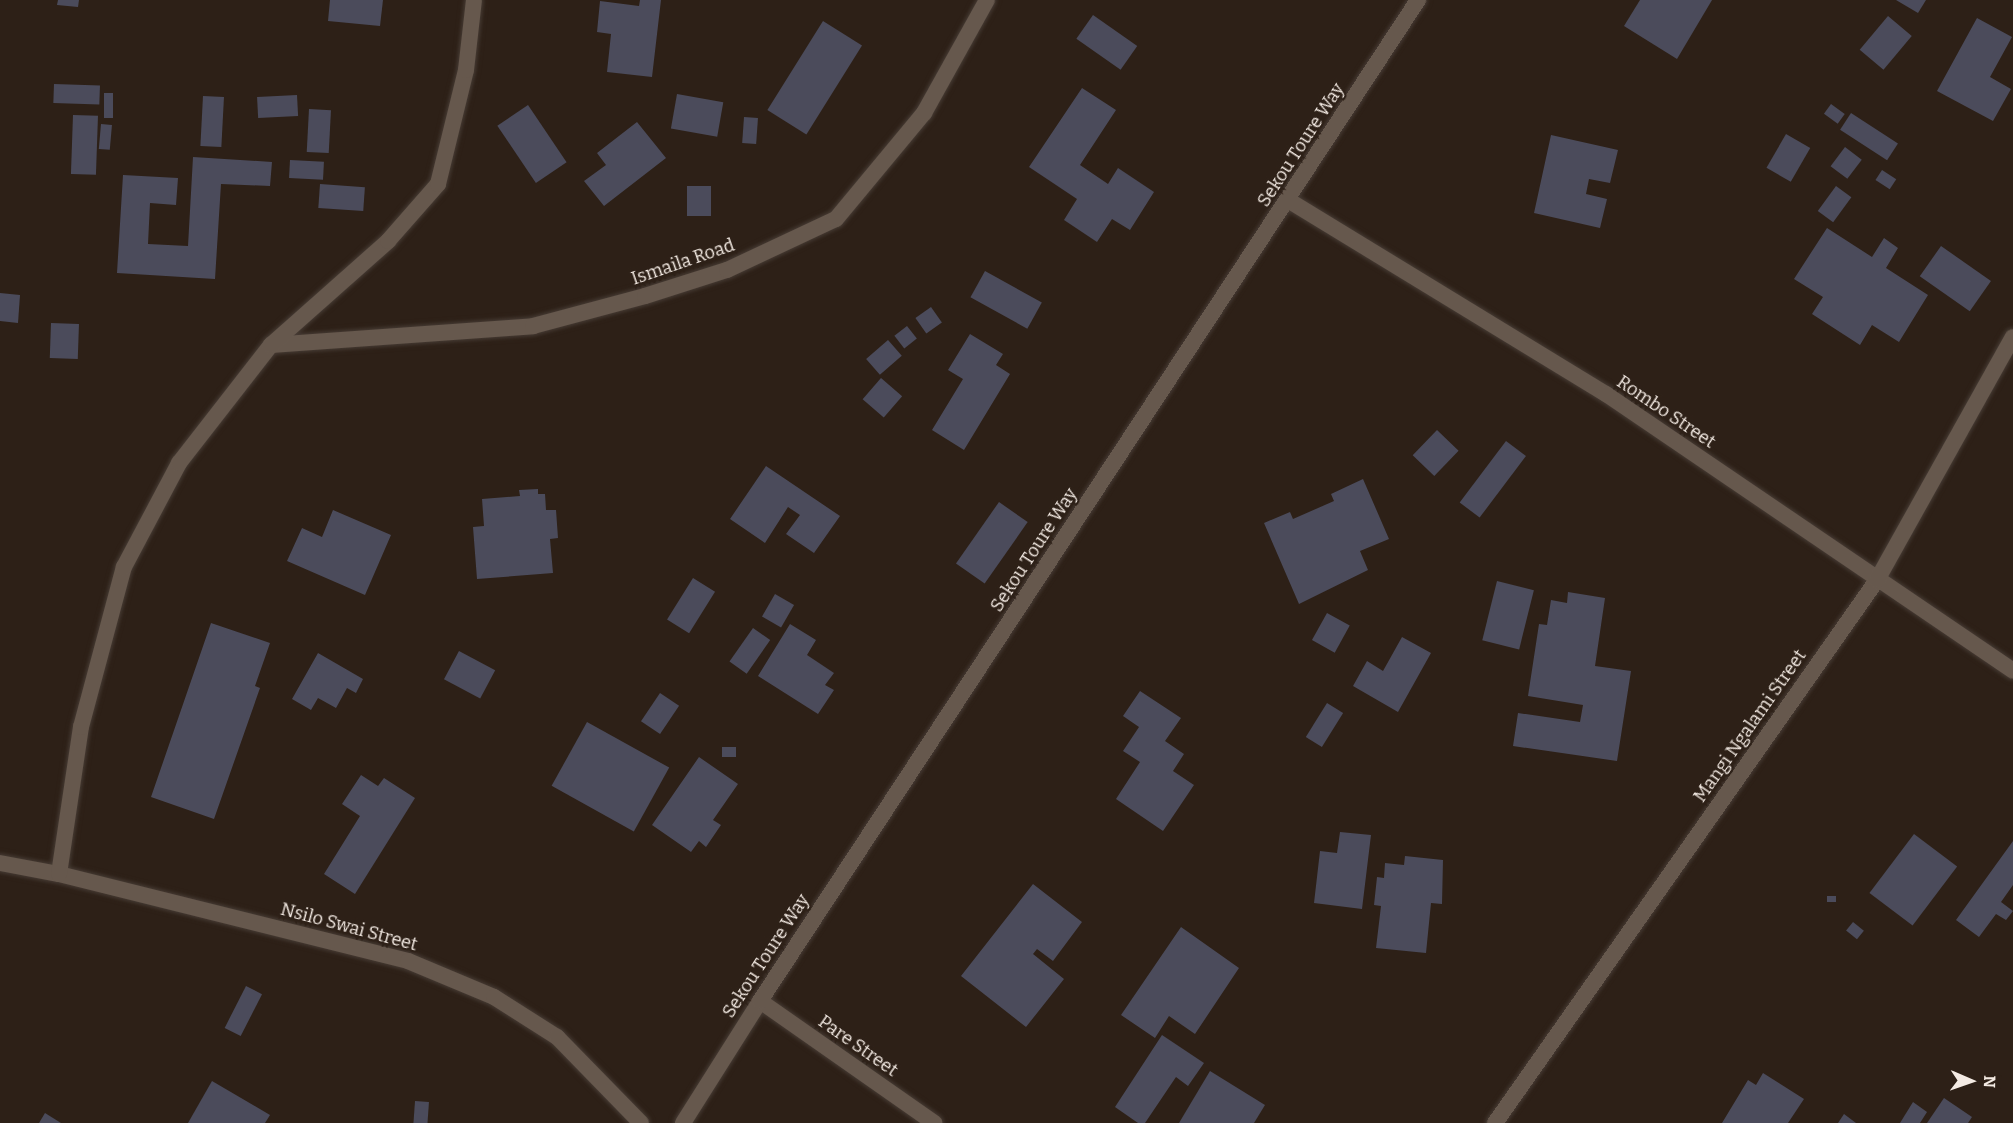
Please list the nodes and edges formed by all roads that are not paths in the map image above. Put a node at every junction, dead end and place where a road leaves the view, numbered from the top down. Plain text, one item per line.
1 (474, 0) edge
2 (987, 0) edge
3 (1418, 0) edge
4 (1288, 200) junction
5 (2013, 337) edge
6 (271, 345) junction
7 (1877, 580) junction
8 (2013, 671) edge
9 (0, 862) edge
10 (59, 874) junction
11 (760, 1001) junction
12 (641, 1123) edge
13 (682, 1123) edge
14 (934, 1123) edge
15 (1495, 1123) edge

1 - 6 street
2 - 6 street, Ismaila Road
3 - 4 street, Sekou Toure Way
4 - 7 street, Rombo Street
4 - 11 street, Sekou Toure Way
5 - 7 street, Mangi Ngalami Street
6 - 10 street
7 - 8 street, Rombo Street
7 - 15 street, Mangi Ngalami Street
9 - 10 street, Nsilo Swai Street
10 - 12 street, Nsilo Swai Street
11 - 13 street, Sekou Toure Way
11 - 14 street, Pare Street

